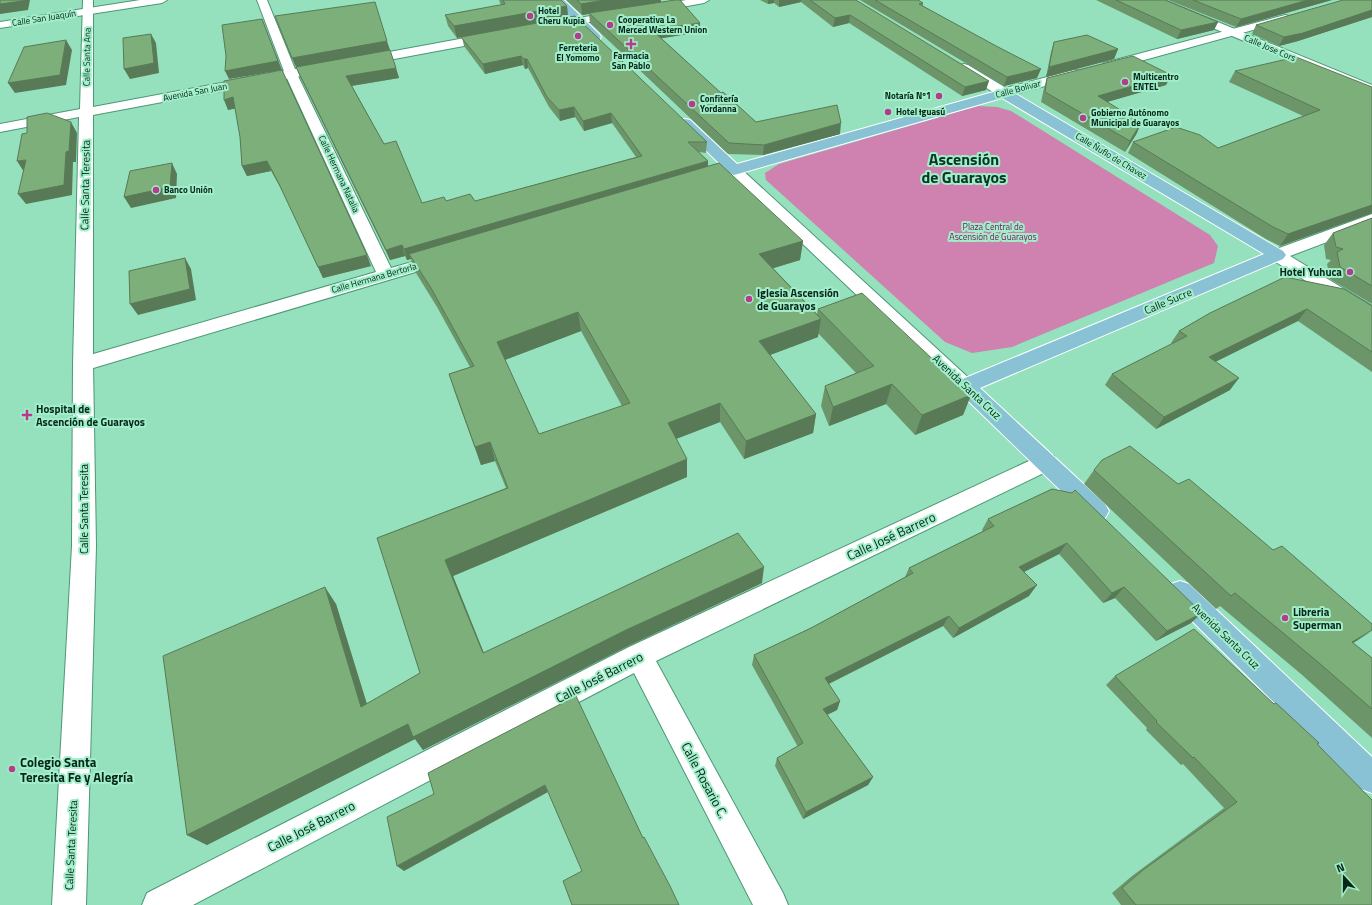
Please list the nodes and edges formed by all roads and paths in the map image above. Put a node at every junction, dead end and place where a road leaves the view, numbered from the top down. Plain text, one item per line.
1 (162, 0) edge
2 (262, 0) edge
3 (558, 0) edge
4 (704, 0) edge
5 (1154, 0) edge
6 (88, 6) edge
7 (1294, 16) edge
8 (578, 20) junction
9 (0, 25) edge
10 (547, 26) edge
11 (1234, 33) junction
12 (500, 35) edge
13 (606, 47) edge
14 (950, 60) edge
15 (353, 62) edge
16 (338, 65) edge
17 (291, 74) junction
18 (1372, 90) edge
19 (1004, 93) junction
20 (86, 107) junction
21 (0, 116) edge
22 (678, 117) edge
23 (0, 128) edge
24 (734, 170) junction
25 (696, 182) edge
26 (1372, 219) edge
27 (462, 252) edge
28 (1277, 255) junction
29 (386, 275) junction
30 (1372, 314) edge
31 (83, 364) junction
32 (965, 386) junction
33 (1046, 462) junction
34 (1114, 528) edge
35 (1166, 578) edge
36 (639, 656) junction
37 (1372, 778) edge
38 (69, 905) edge
39 (159, 905) edge
40 (771, 905) edge

1 - 6 street, Calle San Juaquín
2 - 17 street, Calle Hermana Natalia
3 - 8 main road
4 - 8 street
5 - 11 street, Calle Jose Cors
6 - 9 street, Calle San Juaquín
6 - 20 street, Calle Santa Ana
7 - 11 street, Calle Bolivar
8 - 10 street
8 - 13 main road
11 - 18 street, Calle Jose Cors
11 - 19 street, Calle Bolivar
12 - 15 street
14 - 19 street, Calle Ñuflo de Chavez
16 - 17 street, Avenida San Juan
17 - 20 street, Avenida San Juan
17 - 29 street, Calle Hermana Natalia
19 - 24 main road, Calle Bolivar
19 - 28 main road, Calle Ñuflo de Chavez
20 - 21 street, Avenida San Juan
20 - 23 street, Avenida San Juan
20 - 31 street, Calle Santa Teresita
22 - 24 main road, Avenida Santa Cruz
24 - 25 street
24 - 32 street, Avenida Santa Cruz
26 - 28 street, Calle Sucre
27 - 29 street, Calle Hermana Bertorla
28 - 30 street, Calle Ñuflo de Chavez
28 - 32 main road, Calle Sucre
29 - 31 street, Calle Hermana Bertorla
31 - 38 street, Calle Santa Teresita
32 - 33 main road, Avenida Santa Cruz
33 - 34 main road, Avenida Santa Cruz
33 - 36 street, Calle José Barrero
35 - 37 main road, Avenida Santa Cruz
36 - 39 street, Calle José Barrero
36 - 40 street, Calle Rosario C.

